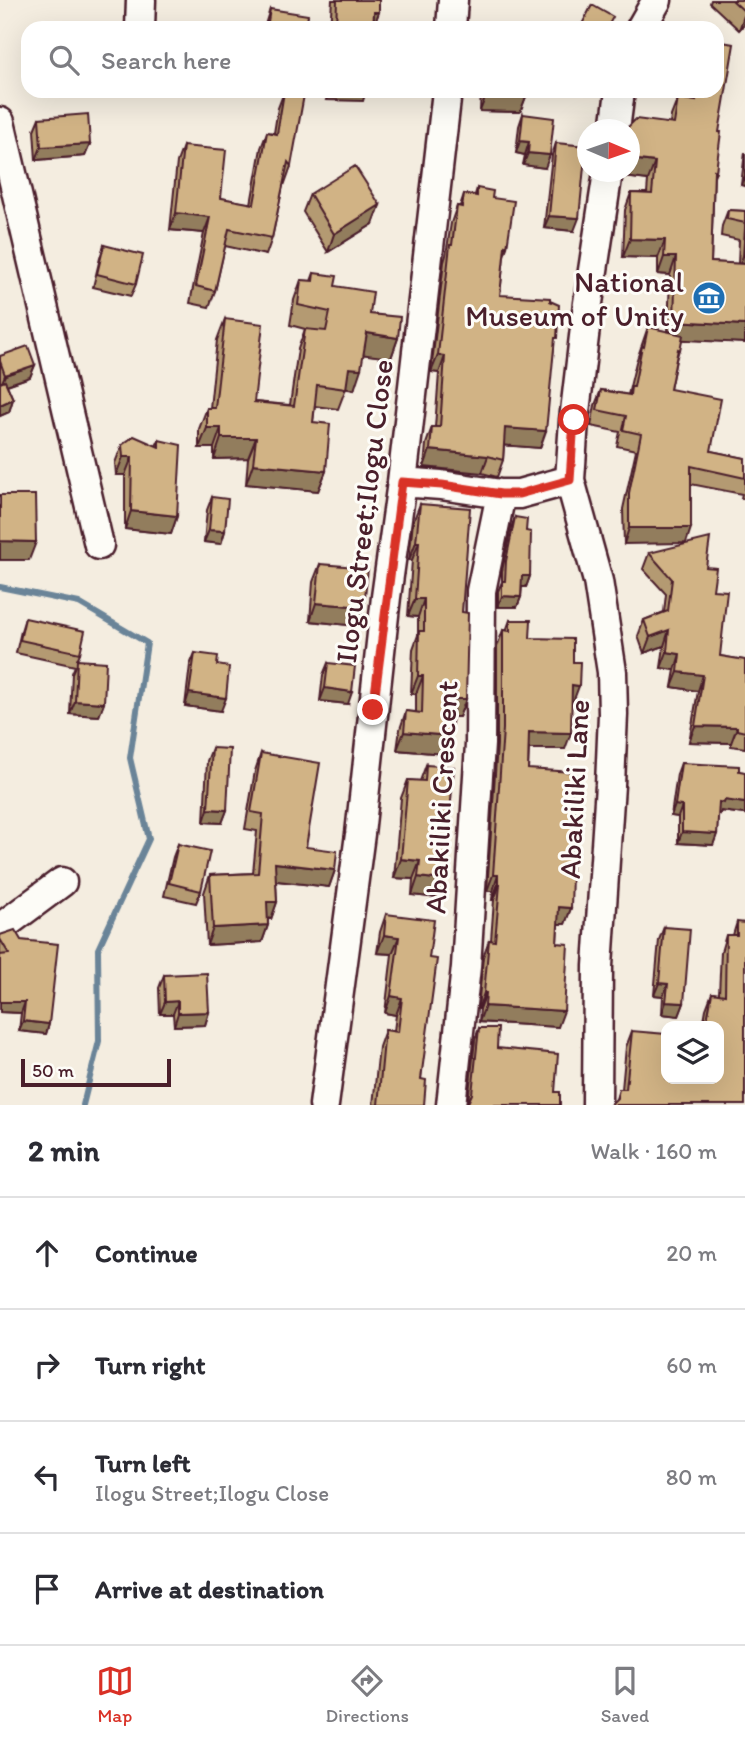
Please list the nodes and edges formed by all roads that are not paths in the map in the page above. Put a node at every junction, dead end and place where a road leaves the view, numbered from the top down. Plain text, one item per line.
1 (141, 0) edge
2 (453, 0) edge
3 (657, 0) edge
4 (140, 21) edge
5 (452, 21) edge
6 (645, 21) edge
7 (446, 98) edge
8 (619, 98) edge
9 (616, 119) edge
10 (0, 122) edge
11 (606, 182) edge
12 (10, 204) edge
13 (570, 480) junction
14 (402, 482) junction
15 (501, 494) junction
16 (99, 545) dead end
17 (62, 882) dead end
18 (0, 928) edge
19 (324, 1105) edge
20 (451, 1105) edge
21 (597, 1105) edge

1 - 4 street
2 - 5 street
3 - 6 street
7 - 14 street, Ilogu Street;Ilogu Close
8 - 9 street
10 - 12 street
11 - 13 street, Abakiliki Lane
12 - 16 street
13 - 15 street
13 - 21 street, Abakiliki Lane
14 - 15 street
14 - 19 street, Ilogu Street;Ilogu Close
15 - 20 street, Abakiliki Crescent
17 - 18 street

